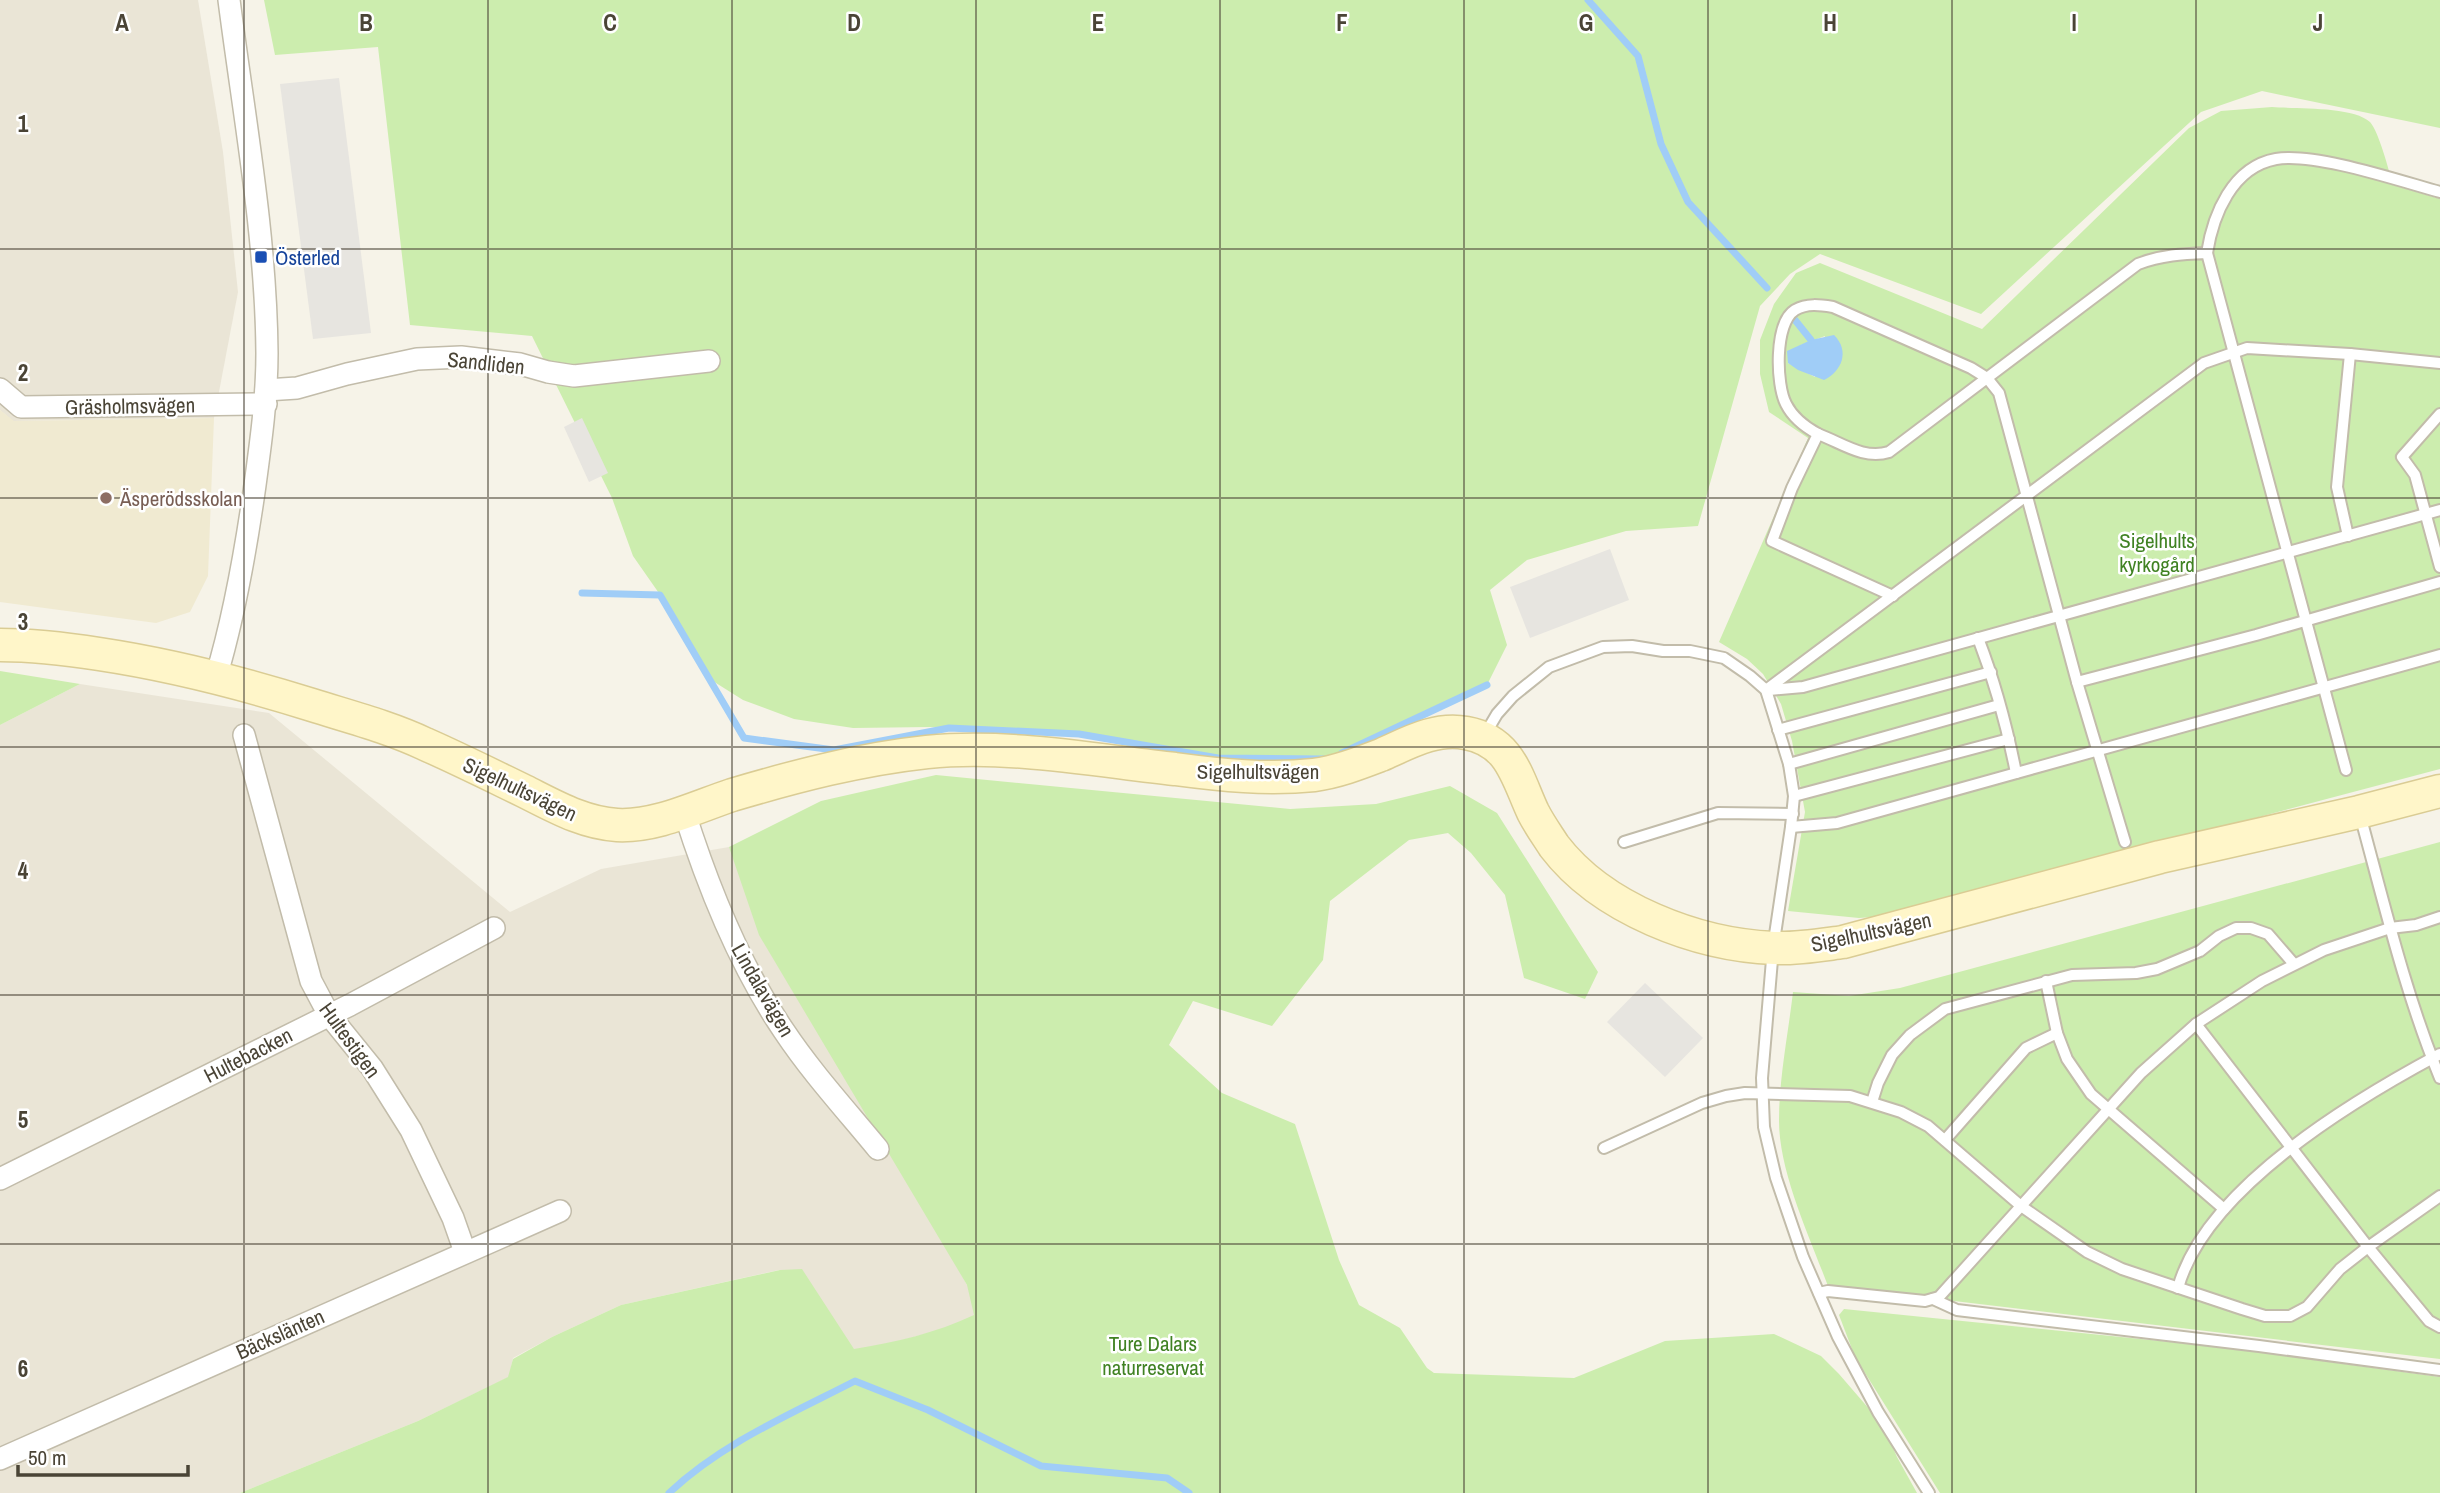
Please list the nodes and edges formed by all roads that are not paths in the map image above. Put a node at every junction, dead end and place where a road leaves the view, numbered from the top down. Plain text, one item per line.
1 (229, 0) edge
2 (2440, 192) edge
3 (2207, 253) junction
4 (2232, 352) junction
5 (2350, 354) junction
6 (709, 361) dead end
7 (2440, 363) edge
8 (1987, 378) junction
9 (0, 389) edge
10 (266, 397) junction
11 (2440, 414) edge
12 (1818, 434) junction
13 (2027, 497) junction
14 (2440, 510) edge
15 (2425, 514) junction
16 (2348, 536) junction
17 (2287, 552) junction
18 (2440, 567) edge
19 (2440, 582) edge
20 (1893, 596) junction
21 (2060, 617) junction
22 (2305, 620) junction
23 (1978, 638) junction
24 (0, 645) edge
25 (2440, 654) edge
26 (1991, 672) junction
27 (216, 677) junction
28 (2077, 682) junction
29 (2324, 687) junction
30 (1766, 690) junction
31 (1999, 705) junction
32 (1778, 730) junction
33 (244, 735) dead end
34 (1482, 738) junction
35 (2009, 739) junction
36 (2098, 751) junction
37 (1789, 764) junction
38 (2346, 770) dead end
39 (2016, 773) junction
40 (2440, 791) edge
41 (1794, 796) junction
42 (684, 811) junction
43 (2359, 812) junction
44 (1793, 814) junction
45 (1791, 827) junction
46 (1623, 842) dead end
47 (2125, 842) dead end
48 (2440, 917) edge
49 (494, 928) dead end
50 (2390, 928) junction
51 (1773, 948) junction
52 (2294, 964) junction
53 (2046, 981) junction
54 (329, 1015) junction
55 (2196, 1024) junction
56 (2057, 1033) junction
57 (2436, 1056) edge
58 (2440, 1078) edge
59 (1762, 1095) junction
60 (1872, 1102) junction
61 (2107, 1109) junction
62 (1945, 1140) junction
63 (1604, 1147) dead end
64 (2292, 1148) junction
65 (878, 1149) dead end
66 (0, 1179) edge
67 (2440, 1196) edge
68 (2021, 1206) junction
69 (2224, 1209) junction
70 (560, 1211) dead end
71 (2368, 1247) junction
72 (465, 1252) junction
73 (2178, 1287) junction
74 (1819, 1293) junction
75 (1933, 1299) junction
76 (2440, 1327) edge
77 (2440, 1370) edge
78 (0, 1459) edge
79 (1929, 1493) edge

1 - 10 street
2 - 3 lane
3 - 4 lane
3 - 8 lane
4 - 5 lane
4 - 13 lane
4 - 17 lane
5 - 7 lane
5 - 16 lane
6 - 10 street, Sandliden
8 - 12 lane
8 - 12 lane
8 - 13 lane
9 - 10 street, Gräsholmsvägen
10 - 27 street
11 - 15 lane
12 - 20 lane
13 - 20 lane
13 - 21 lane
14 - 15 lane
15 - 16 lane
15 - 18 lane
16 - 17 lane
17 - 21 lane
17 - 22 lane
19 - 22 lane
20 - 30 lane
21 - 23 lane
21 - 28 lane
22 - 28 lane
22 - 29 lane
23 - 26 lane
23 - 30 lane
24 - 27 street, Sigelhultsvägen
25 - 29 lane
26 - 31 lane
26 - 32 lane
27 - 42 street, Sigelhultsvägen
28 - 36 lane
29 - 36 lane
29 - 38 lane
30 - 32 lane
30 - 34 lane
31 - 35 lane
31 - 37 lane
32 - 37 lane
33 - 54 street, Hultestigen
34 - 42 street, Sigelhultsvägen
34 - 51 street, Sigelhultsvägen
35 - 39 lane
35 - 41 lane
36 - 39 lane
36 - 47 lane
37 - 41 lane
39 - 45 lane
40 - 43 street, Sigelhultsvägen
41 - 44 lane
42 - 65 street, Lindalavägen
43 - 50 lane
43 - 51 street, Sigelhultsvägen
44 - 45 lane
44 - 46 lane
45 - 51 lane
48 - 50 lane
49 - 54 street, Hultebacken
50 - 52 lane
50 - 57 lane
51 - 59 lane
52 - 53 lane
52 - 55 lane
53 - 56 lane
53 - 60 lane
54 - 66 street, Hultebacken
54 - 72 street, Hultestigen
55 - 61 lane
55 - 64 lane
56 - 61 lane
56 - 62 lane
57 - 58 lane
57 - 64 lane
59 - 60 lane
59 - 63 lane
59 - 74 lane
60 - 62 lane
61 - 68 lane
61 - 69 lane
62 - 68 lane
64 - 69 lane
64 - 71 lane
67 - 71 lane
68 - 73 lane
68 - 75 lane
69 - 73 lane
70 - 72 street, Bäckslänten
71 - 73 lane
71 - 76 lane
72 - 78 street, Bäckslänten
74 - 75 lane
74 - 79 lane
75 - 77 lane

